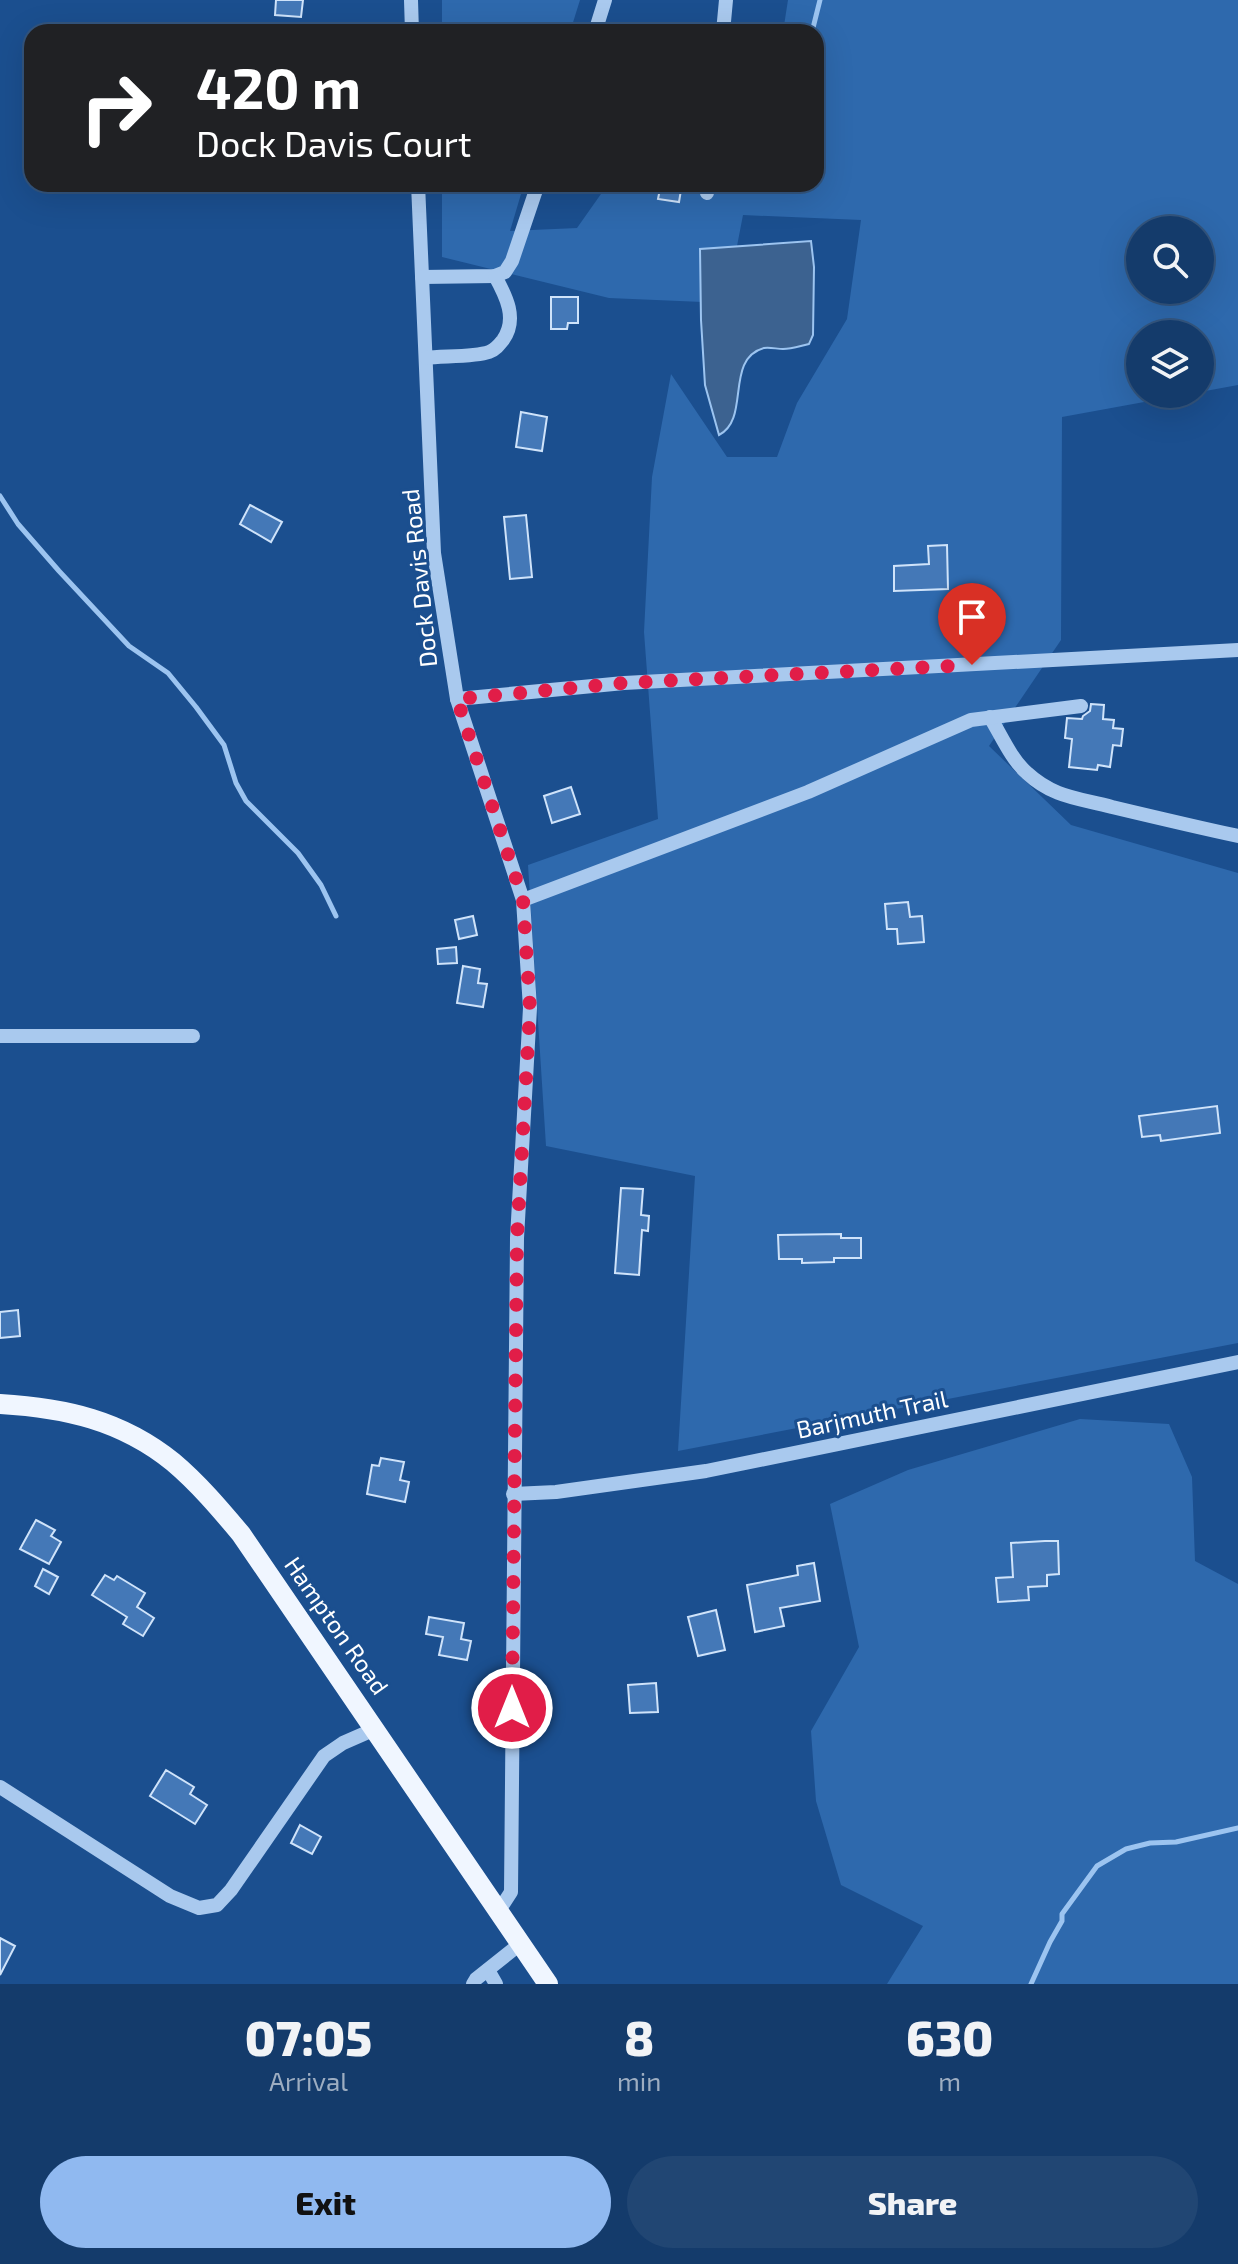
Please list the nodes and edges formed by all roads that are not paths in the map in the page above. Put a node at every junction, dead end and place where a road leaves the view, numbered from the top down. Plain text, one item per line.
1 (411, 0) edge
2 (605, 0) edge
3 (726, 0) edge
4 (412, 24) edge
5 (598, 24) edge
6 (724, 24) edge
7 (418, 192) edge
8 (535, 192) edge
9 (495, 276) junction
10 (422, 277) junction
11 (426, 358) junction
12 (1238, 650) edge
13 (457, 699) junction
14 (1081, 706) dead end
15 (990, 717) junction
16 (1238, 836) edge
17 (523, 900) junction
18 (0, 1036) edge
19 (193, 1036) dead end
20 (1238, 1362) edge
21 (0, 1404) edge
22 (513, 1494) junction
23 (375, 1729) junction
24 (0, 1787) edge
25 (498, 1912) junction
26 (520, 1944) junction
27 (488, 1970) junction
28 (473, 1984) edge
29 (496, 1984) edge
30 (548, 1984) edge

1 - 4 street
2 - 5 street
3 - 6 street
7 - 10 street, Dock Davis Road
8 - 9 street
9 - 10 street
9 - 11 street
10 - 11 street, Dock Davis Road
11 - 13 street, Dock Davis Road
12 - 13 street
13 - 17 street, Dock Davis Road
14 - 15 street
15 - 16 street
15 - 17 street
17 - 22 street, Dock Davis Road
18 - 19 street
20 - 22 street, Barjmuth Trail
21 - 23 main road, Hampton Road
22 - 25 street, Dock Davis Road
23 - 24 street
23 - 25 main road, Hampton Road
25 - 26 main road, Hampton Road
26 - 27 street
26 - 30 main road, Hampton Road
27 - 28 street
27 - 29 street

